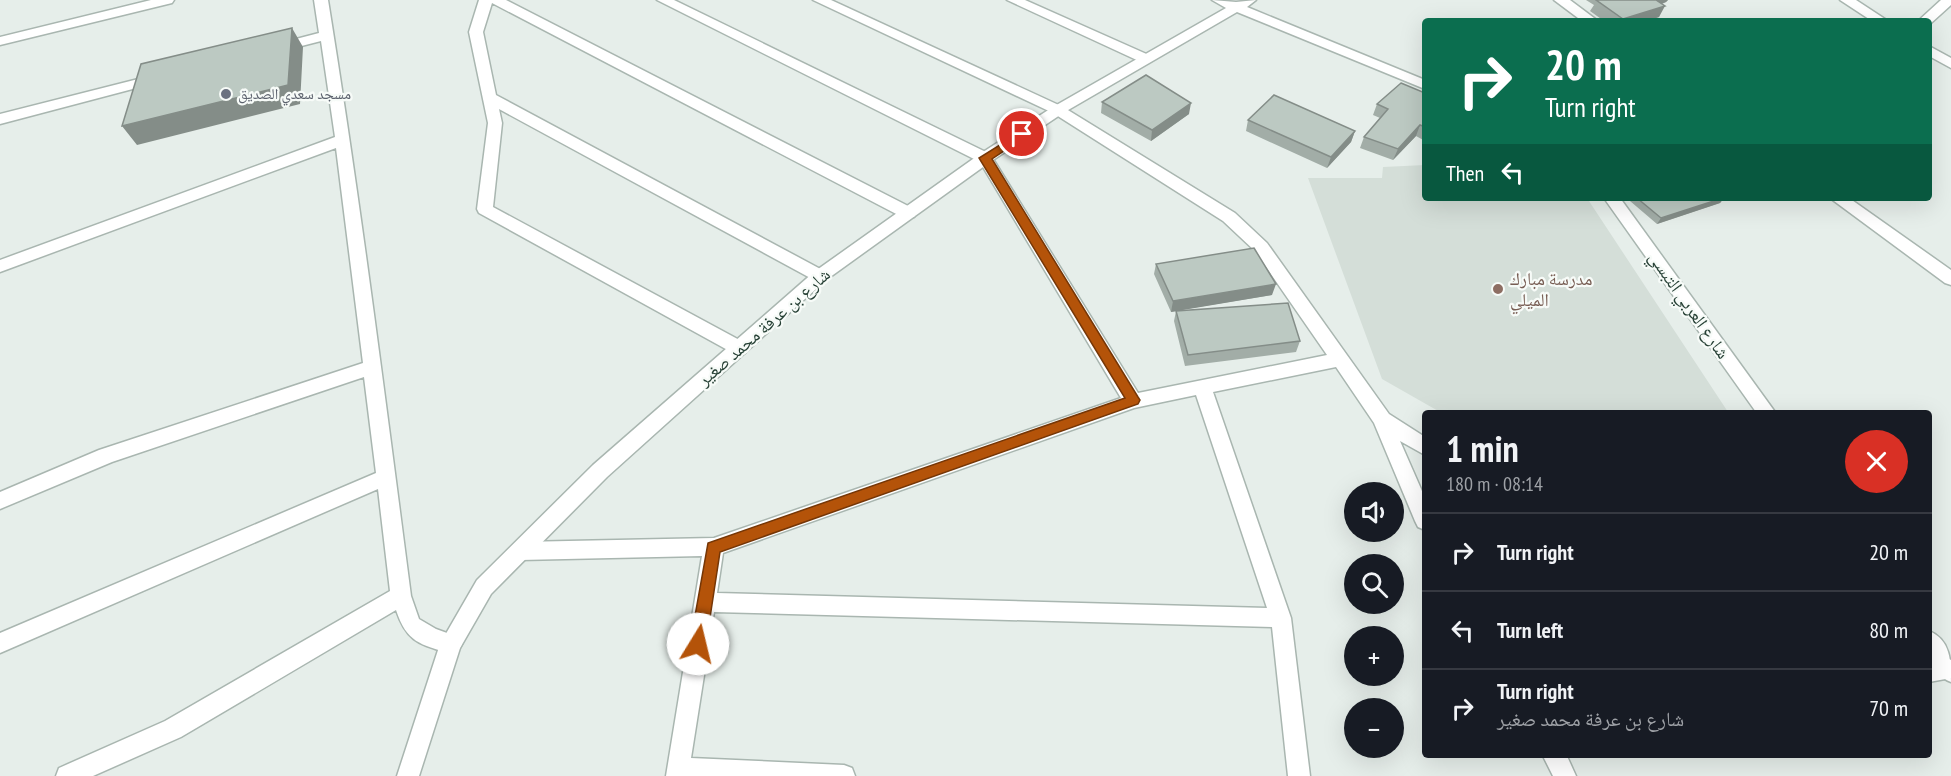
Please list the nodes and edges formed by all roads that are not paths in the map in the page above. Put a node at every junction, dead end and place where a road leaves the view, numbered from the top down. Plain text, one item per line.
1 (167, 0) edge
2 (321, 0) edge
3 (486, 0) edge
4 (496, 0) edge
5 (664, 0) edge
6 (820, 0) edge
7 (1014, 0) edge
8 (1219, 0) edge
9 (1561, 0) edge
10 (1846, 0) edge
11 (1949, 0) edge
12 (1243, 3) edge
13 (1587, 18) edge
14 (1876, 18) edge
15 (1928, 18) edge
16 (327, 35) junction
17 (0, 41) edge
18 (259, 52) edge
19 (1932, 52) edge
20 (1146, 59) junction
21 (1951, 64) edge
22 (169, 76) edge
23 (1422, 84) edge
24 (490, 98) junction
25 (1058, 110) junction
26 (0, 119) edge
27 (343, 140) junction
28 (985, 158) junction
29 (1617, 201) edge
30 (1842, 201) edge
31 (908, 213) junction
32 (0, 266) edge
33 (820, 276) junction
34 (1951, 279) edge
35 (739, 348) junction
36 (1341, 359) junction
37 (372, 367) junction
38 (1202, 387) junction
39 (1133, 400) junction
40 (1765, 410) edge
41 (1382, 419) junction
42 (1422, 445) edge
43 (386, 477) junction
44 (0, 501) edge
45 (1422, 513) edge
46 (714, 547) junction
47 (520, 551) junction
48 (400, 596) junction
49 (705, 602) junction
50 (1281, 618) junction
51 (0, 643) edge
52 (451, 644) junction
53 (1932, 647) edge
54 (1943, 671) edge
55 (1555, 758) edge
56 (677, 772) edge
57 (67, 776) edge
58 (408, 776) edge
59 (844, 776) edge
60 (1299, 776) edge
61 (1565, 776) edge

1 - 17 street
2 - 16 street
3 - 24 street
4 - 31 street
5 - 28 street
6 - 25 street
7 - 20 street
8 - 12 street
9 - 13 street
10 - 14 street
11 - 15 street
12 - 20 street, شارع بن عرفة محمد صغير
12 - 23 street
16 - 18 street
16 - 27 street
19 - 21 street
20 - 25 street, شارع بن عرفة محمد صغير
22 - 26 street
24 - 33 street
24 - 35 street
25 - 28 street, شارع بن عرفة محمد صغير
25 - 36 street
27 - 32 street
27 - 37 street
28 - 31 street, شارع بن عرفة محمد صغير
28 - 39 street
29 - 40 street, شارع العربي التبسي
30 - 34 street
31 - 33 street, شارع بن عرفة محمد صغير
33 - 35 street, شارع بن عرفة محمد صغير
35 - 47 street, شارع بن عرفة محمد صغير
36 - 38 street
36 - 41 street
37 - 43 street
37 - 44 street
38 - 39 street
38 - 50 street
39 - 46 street
41 - 42 street
41 - 45 street
43 - 48 street
43 - 51 street
46 - 47 street
46 - 49 street
47 - 52 street, شارع بن عرفة محمد صغير
48 - 52 street
48 - 57 street
49 - 50 street
49 - 56 street
50 - 60 street
52 - 58 street, شارع بن عرفة محمد صغير
53 - 54 street
55 - 61 street
56 - 59 street

